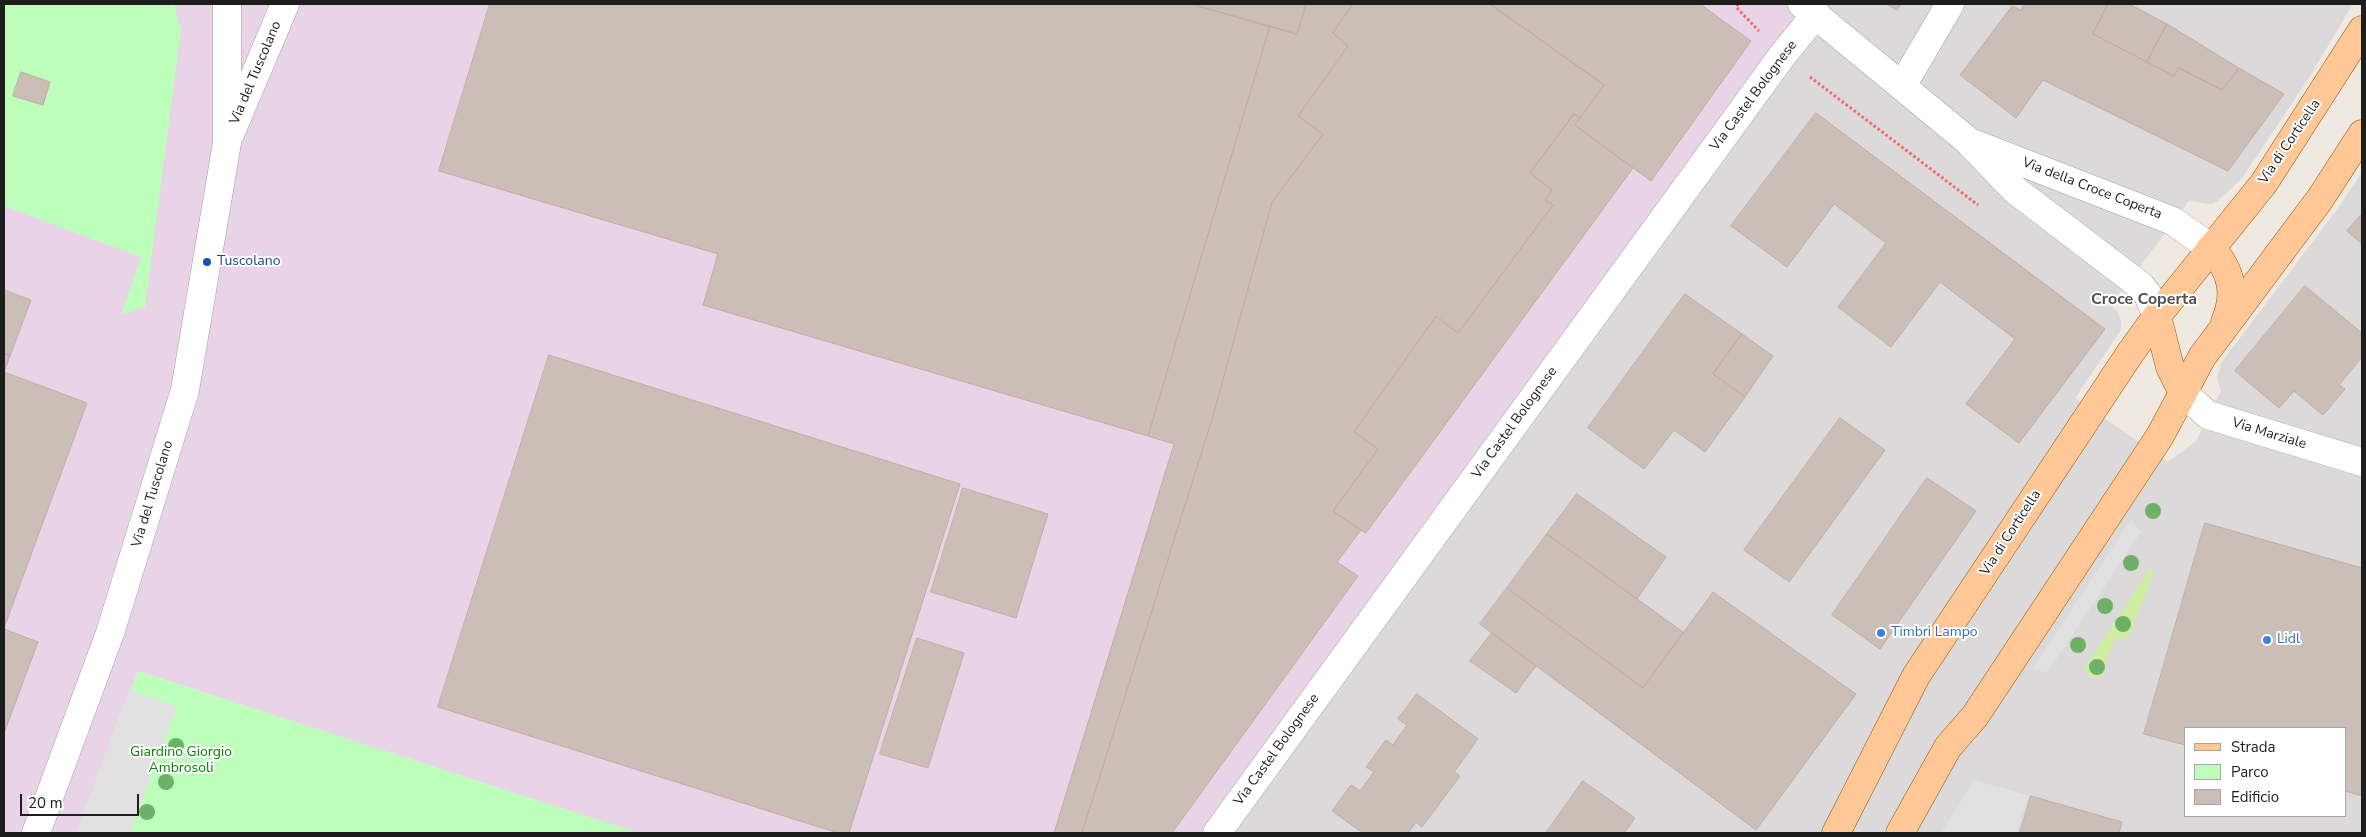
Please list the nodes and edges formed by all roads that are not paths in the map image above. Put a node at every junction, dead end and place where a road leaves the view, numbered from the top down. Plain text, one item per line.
1 (227, 4) edge
2 (285, 4) edge
3 (1950, 4) edge
4 (1809, 9) edge
5 (2362, 30) edge
6 (1902, 86) junction
7 (2362, 134) edge
8 (1967, 140) junction
9 (227, 143) junction
10 (2211, 248) junction
11 (2156, 316) junction
12 (2221, 331) junction
13 (2183, 393) junction
14 (2362, 462) edge
15 (36, 833) edge
16 (1217, 833) edge
17 (1836, 833) edge
18 (1900, 833) edge

1 - 9 street, Via del Tuscolano
2 - 9 street, Via del Tuscolano
3 - 6 street
4 - 6 street, Via della Croce Coperta
4 - 16 street, Via Castel Bolognese
5 - 10 main road, Via di Corticella
6 - 8 street, Via della Croce Coperta
7 - 12 main road
8 - 10 street, Via della Croce Coperta
8 - 11 street, Via della Croce Coperta
9 - 15 street, Via del Tuscolano
10 - 11 main road, Via di Corticella
10 - 12 main road
11 - 13 main road
11 - 17 main road, Via di Corticella
12 - 13 main road
13 - 14 street, Via Marziale
13 - 18 main road

